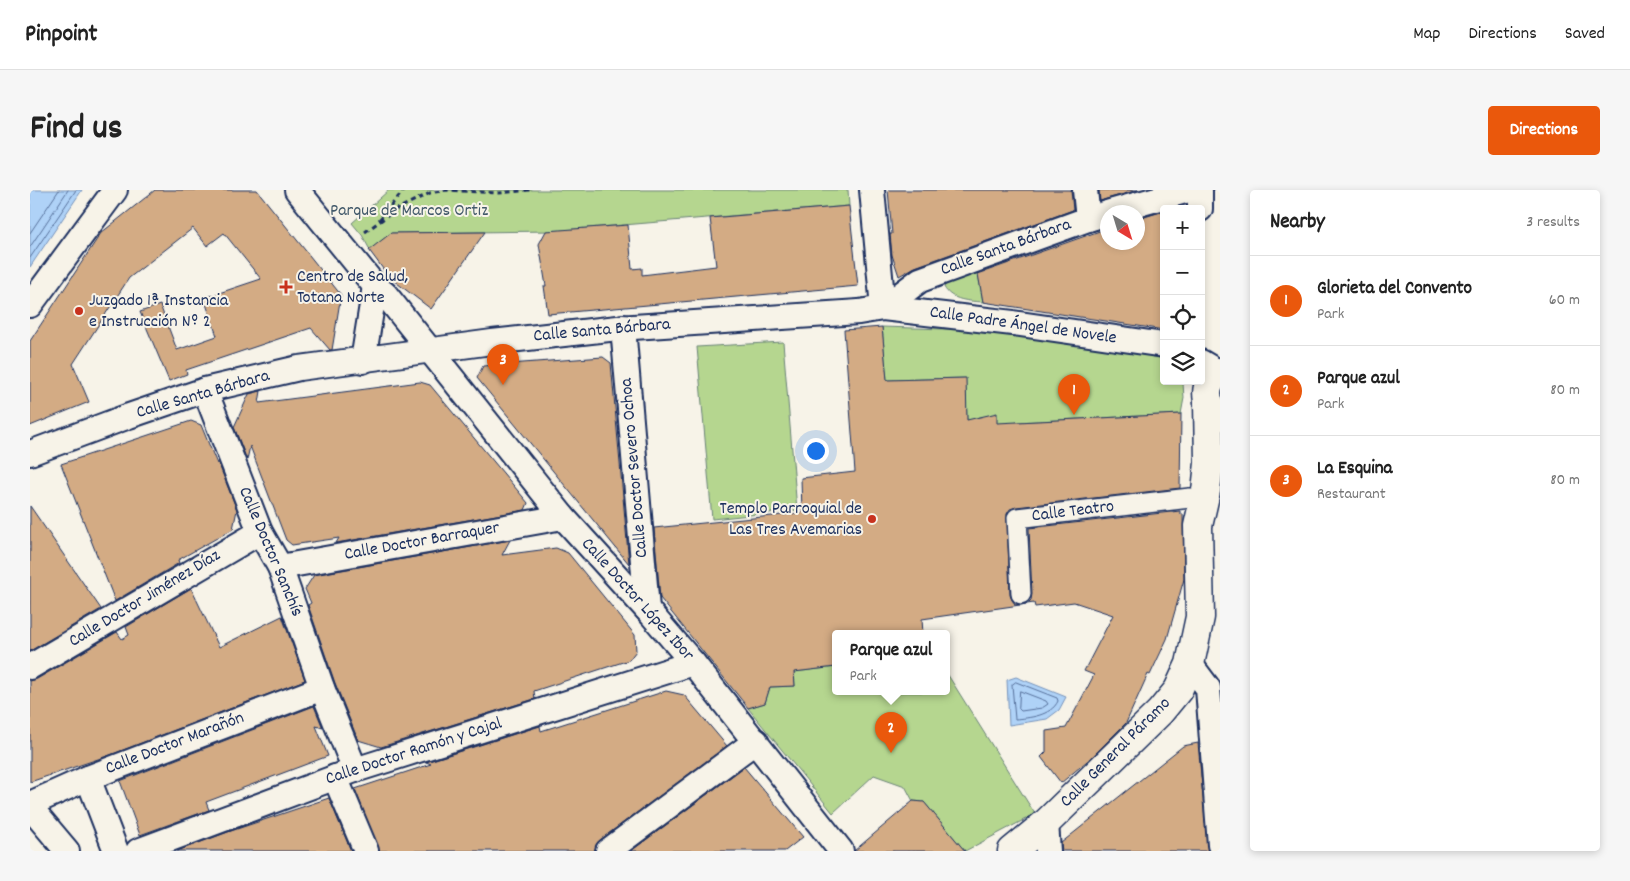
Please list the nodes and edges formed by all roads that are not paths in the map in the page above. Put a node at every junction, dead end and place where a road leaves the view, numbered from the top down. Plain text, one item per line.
1 (115, 190) edge
2 (297, 190) edge
3 (872, 190) edge
4 (1085, 190) edge
5 (1189, 190) edge
6 (1200, 190) edge
7 (1137, 205) edge
8 (1200, 205) edge
9 (1100, 212) edge
10 (1100, 216) edge
11 (375, 286) junction
12 (30, 305) edge
13 (883, 308) junction
14 (622, 327) junction
15 (1160, 344) edge
16 (430, 351) junction
17 (363, 361) junction
18 (1211, 382) edge
19 (205, 390) junction
20 (30, 453) edge
21 (1215, 454) edge
22 (1210, 494) edge
23 (563, 517) junction
24 (260, 532) junction
25 (280, 567) junction
26 (1021, 594) dead end
27 (647, 609) junction
28 (693, 663) junction
29 (1190, 664) junction
30 (30, 667) edge
31 (322, 688) junction
32 (1214, 688) edge
33 (756, 741) junction
34 (345, 774) junction
35 (88, 778) junction
36 (30, 806) edge
37 (1046, 823) junction
38 (1220, 830) edge
39 (1220, 845) edge
40 (829, 847) edge
41 (67, 851) edge
42 (116, 851) edge
43 (138, 851) edge
44 (366, 851) edge
45 (608, 851) edge
46 (1012, 851) edge
47 (1048, 851) edge

1 - 12 street
2 - 11 street, Calle Doctor López Ibor
3 - 13 street
4 - 9 street
5 - 7 street, Calle Santa Bárbara
6 - 8 street
10 - 13 street, Calle Santa Bárbara
11 - 16 street, Calle Doctor López Ibor
11 - 17 street
13 - 14 street, Calle Santa Bárbara
13 - 15 street, Calle Padre Ángel de Novele
14 - 16 street, Calle Santa Bárbara
14 - 27 street, Calle Doctor Severo Ochoa
16 - 17 street, Calle Santa Bárbara
16 - 23 street, Calle Doctor López Ibor
17 - 19 street, Calle Santa Bárbara
18 - 21 street, Calle General Páramo
19 - 20 street, Calle Santa Bárbara
19 - 24 street, Calle Doctor Sanchís
21 - 22 street, Calle General Páramo
22 - 26 street, Calle Teatro
22 - 29 street, Calle General Páramo
23 - 25 street, Calle Doctor Barraquer
23 - 27 street, Calle Doctor López Ibor
24 - 25 street, Calle Doctor Sanchís
24 - 30 street, Calle Doctor Jiménez Díaz
25 - 31 street, Calle Doctor Sanchís
27 - 28 street, Calle Doctor López Ibor
28 - 33 street, Calle Doctor López Ibor
28 - 34 street, Calle Doctor Ramón y Cajal
29 - 32 street
29 - 37 street, Calle General Páramo
31 - 34 street, Calle Doctor Sanchís
31 - 35 street, Calle Doctor Marañón
32 - 38 street
33 - 40 street, Calle Doctor López Ibor
33 - 45 street
34 - 43 street, Calle Doctor Ramón y Cajal
34 - 44 street, Calle Doctor Sanchís
35 - 36 street, Calle Doctor Marañón
35 - 42 street
36 - 41 street
37 - 46 street, Calle General Páramo
37 - 47 street
38 - 39 street

